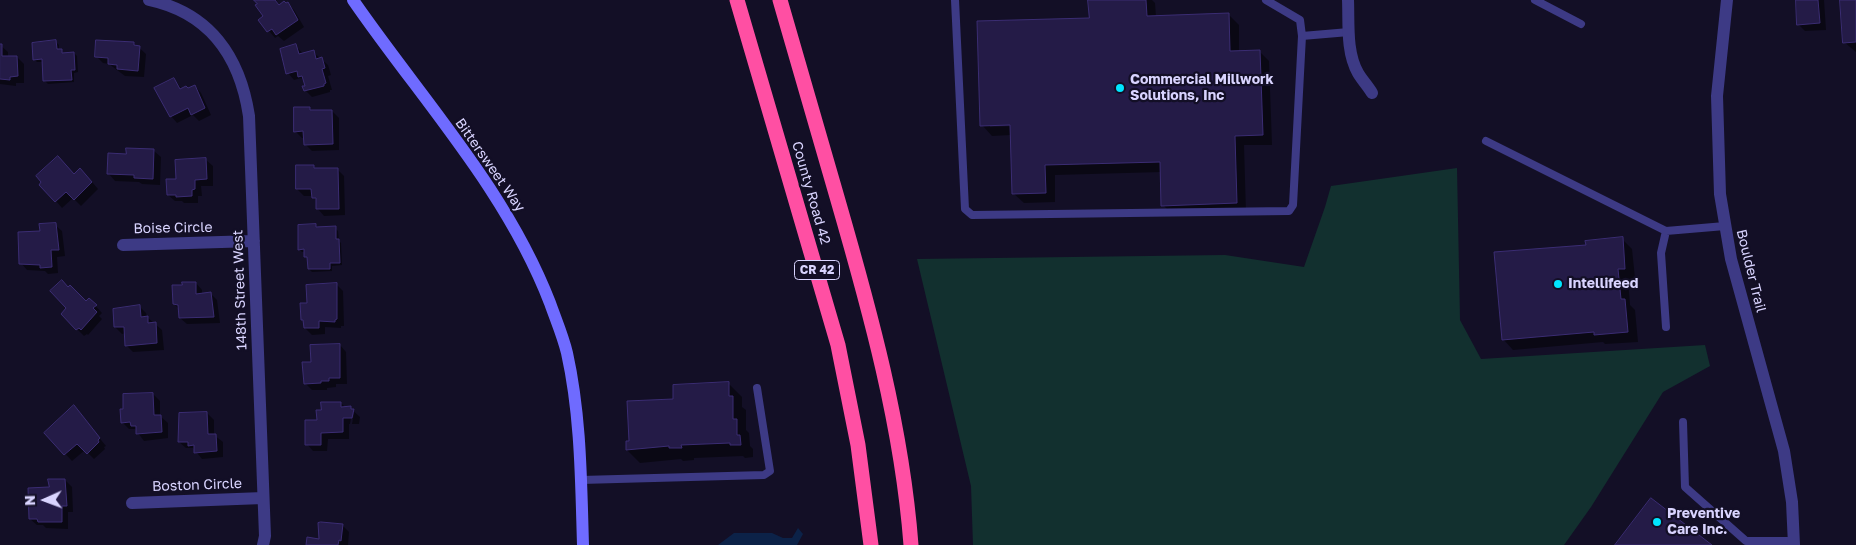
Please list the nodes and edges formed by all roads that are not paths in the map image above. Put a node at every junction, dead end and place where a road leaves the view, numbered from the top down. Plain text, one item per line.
1 (150, 0) edge
2 (354, 0) edge
3 (737, 0) edge
4 (780, 0) edge
5 (955, 0) edge
6 (1266, 0) edge
7 (1348, 0) edge
8 (1536, 0) edge
9 (1727, 0) edge
10 (1581, 24) dead end
11 (1349, 32) junction
12 (1302, 36) junction
13 (1372, 93) dead end
14 (1486, 140) dead end
15 (1725, 226) junction
16 (1666, 231) junction
17 (254, 241) junction
18 (123, 245) dead end
19 (1666, 327) dead end
20 (757, 388) dead end
21 (1683, 422) dead end
22 (581, 480) junction
23 (263, 498) junction
24 (132, 503) dead end
25 (1745, 543) edge
26 (1794, 543) edge
27 (263, 545) edge
28 (583, 545) edge
29 (871, 545) edge
30 (911, 545) edge

1 - 17 street, 148th Street West
2 - 22 street, Bittersweet Way
3 - 29 highway, County Road 42 / CR 42
4 - 30 highway, County Road 42 / CR 42
5 - 12 lane
6 - 12 lane
7 - 11 street
8 - 10 lane
9 - 15 street, Boulder Trail
11 - 12 lane
11 - 13 street
14 - 16 lane
15 - 16 lane
15 - 26 street, Boulder Trail
16 - 19 lane
17 - 18 street, Boise Circle
17 - 23 street, 148th Street West
20 - 22 lane
21 - 25 lane
22 - 28 street, Bittersweet Way
23 - 24 street, Boston Circle
23 - 27 street, 148th Street West
25 - 26 lane

